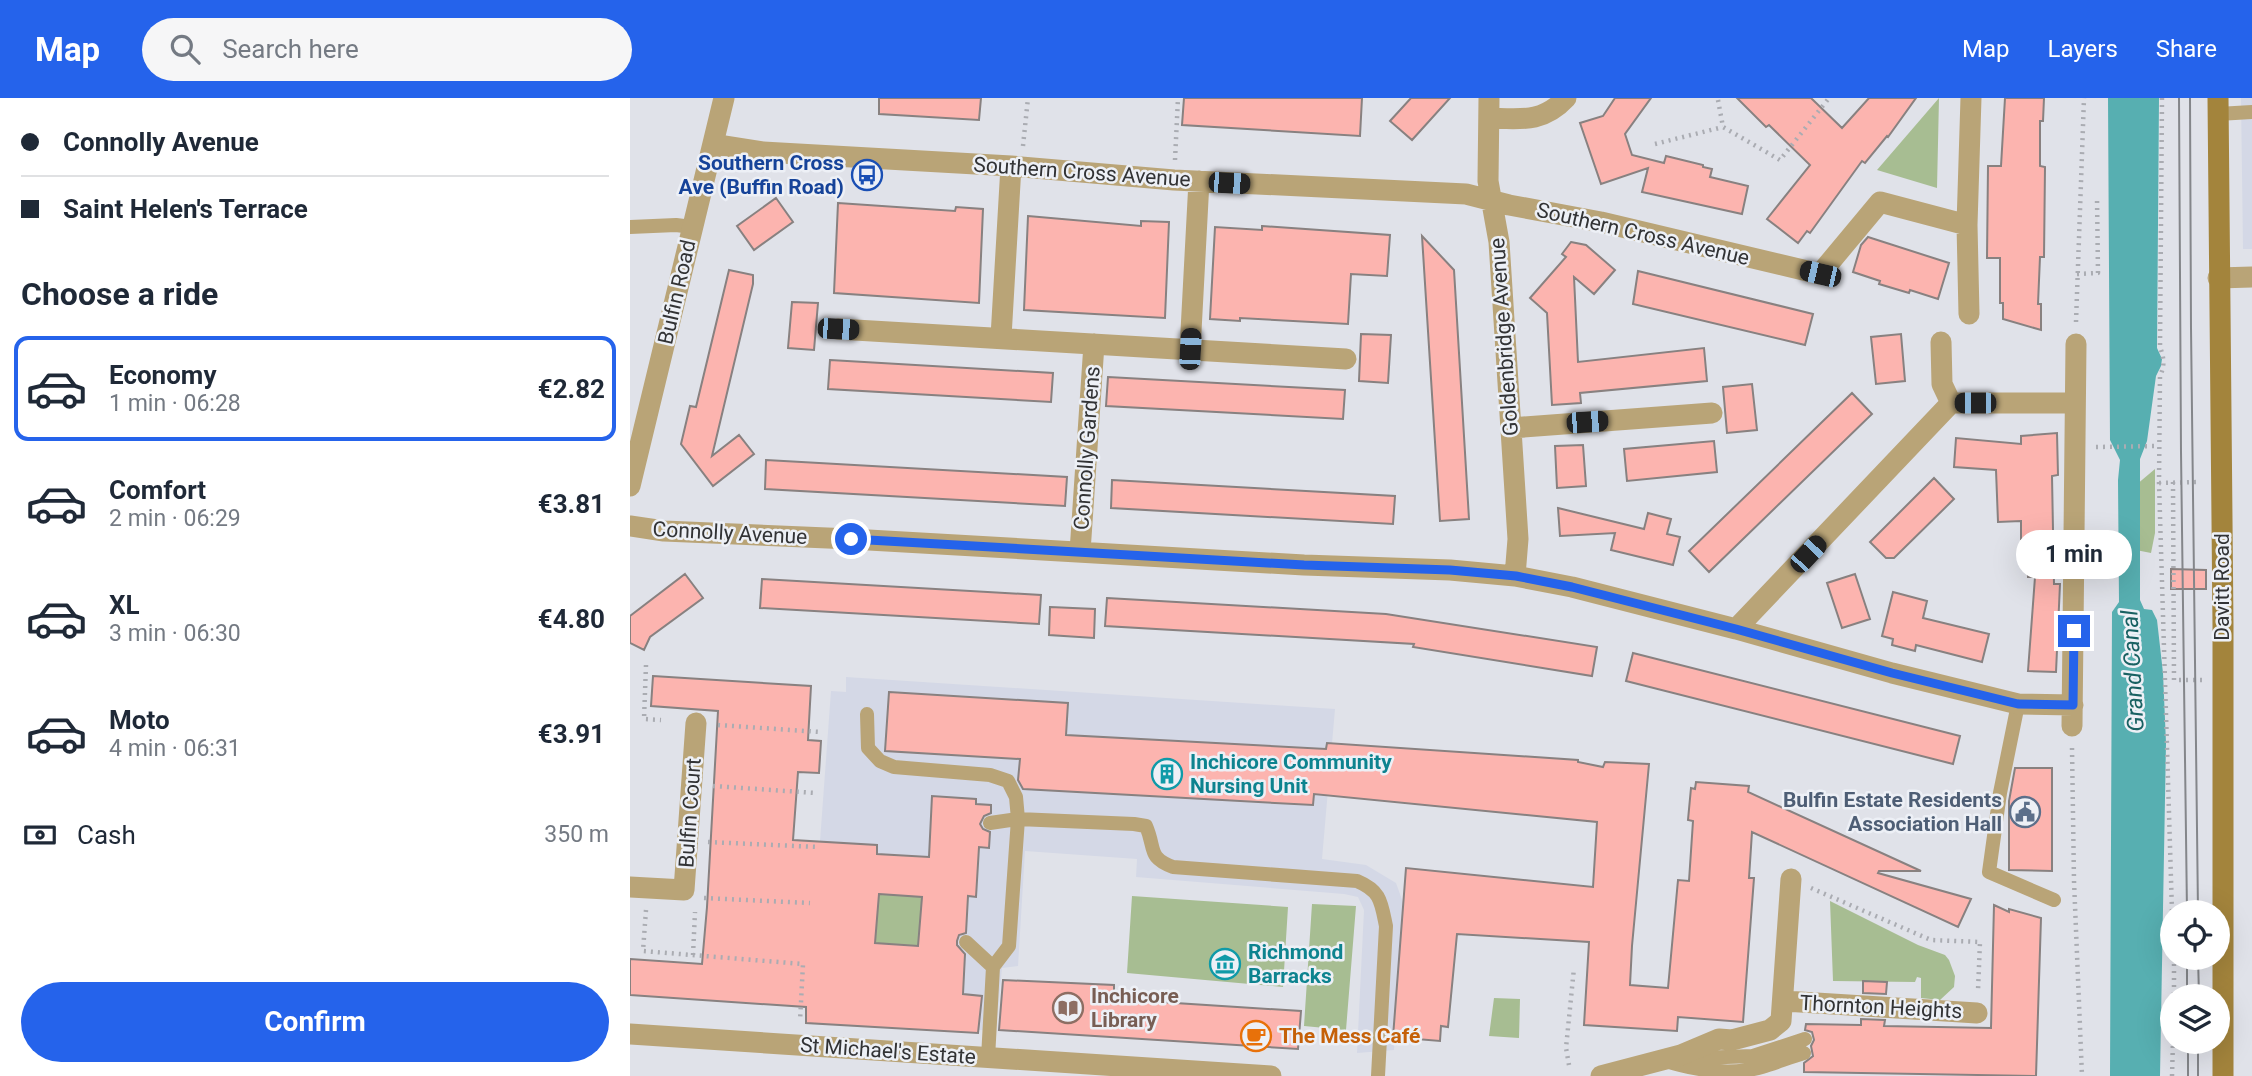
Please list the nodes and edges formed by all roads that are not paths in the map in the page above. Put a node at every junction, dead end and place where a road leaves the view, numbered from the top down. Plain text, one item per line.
1 (724, 98) edge
2 (1566, 98) edge
3 (1971, 98) edge
4 (2218, 106) edge
5 (1490, 108) edge
6 (2252, 112) edge
7 (713, 144) junction
8 (1016, 166) junction
9 (1199, 181) junction
10 (1490, 199) junction
11 (1967, 225) junction
12 (630, 226) edge
13 (692, 227) junction
14 (2218, 278) junction
15 (2252, 278) edge
16 (1969, 314) dead end
17 (838, 329) dead end
18 (1001, 337) junction
19 (1941, 342) dead end
20 (1094, 344) junction
21 (2076, 344) road end
22 (1190, 349) junction
23 (1346, 359) dead end
24 (1951, 402) junction
25 (2075, 403) junction
26 (1712, 413) dead end
27 (1511, 428) junction
28 (630, 486) edge
29 (630, 526) edge
30 (1080, 552) junction
31 (1516, 576) junction
32 (1736, 629) junction
33 (2018, 704) junction
34 (867, 714) dead end
35 (703, 724) road end
36 (1018, 819) junction
37 (990, 823) dead end
38 (1791, 879) road end
39 (630, 887) edge
40 (2054, 900) dead end
41 (966, 942) dead end
42 (993, 967) junction
43 (1784, 1001) junction
44 (1977, 1013) road end
45 (630, 1034) edge
46 (1805, 1046) dead end
47 (1671, 1057) junction
48 (988, 1058) junction
49 (1271, 1076) edge
50 (1378, 1076) edge
51 (1601, 1076) edge
52 (2223, 1076) edge

1 - 7 street, Bulfin Road
2 - 5 street
3 - 11 street
4 - 6 lane
4 - 14 main road, Davitt Road
5 - 10 street, Goldenbridge Avenue
7 - 8 street, Southern Cross Avenue
7 - 13 street, Bulfin Road
8 - 9 street, Southern Cross Avenue
8 - 18 street
9 - 10 street, Southern Cross Avenue
9 - 22 street
10 - 11 street, Southern Cross Avenue
10 - 27 street, Goldenbridge Avenue
11 - 16 street
12 - 13 lane
13 - 28 street, Bulfin Road
14 - 15 street
14 - 52 main road, Davitt Road
17 - 18 street, Connolly Gardens
18 - 20 street, Connolly Gardens
19 - 24 street
20 - 22 street, Connolly Gardens
20 - 30 street, Connolly Gardens
21 - 25 street
22 - 23 street, Connolly Gardens
24 - 25 street
24 - 32 street
25 - 33 street, Connolly Avenue
26 - 27 street
27 - 31 street, Goldenbridge Avenue
29 - 30 street, Connolly Avenue
30 - 31 street, Connolly Avenue
31 - 32 street, Connolly Avenue
32 - 33 street, Connolly Avenue
33 - 40 lane
34 - 36 lane
35 - 39 street, Bulfin Court
36 - 37 lane
36 - 42 lane
36 - 50 lane
38 - 43 street, Thornton Heights
41 - 42 lane
42 - 48 lane
43 - 44 street, Thornton Heights
43 - 47 street, Thornton Heights
45 - 48 street, St Michael's Estate
46 - 47 lane
47 - 51 street, Thornton Heights
48 - 49 street, St Michael's Estate

